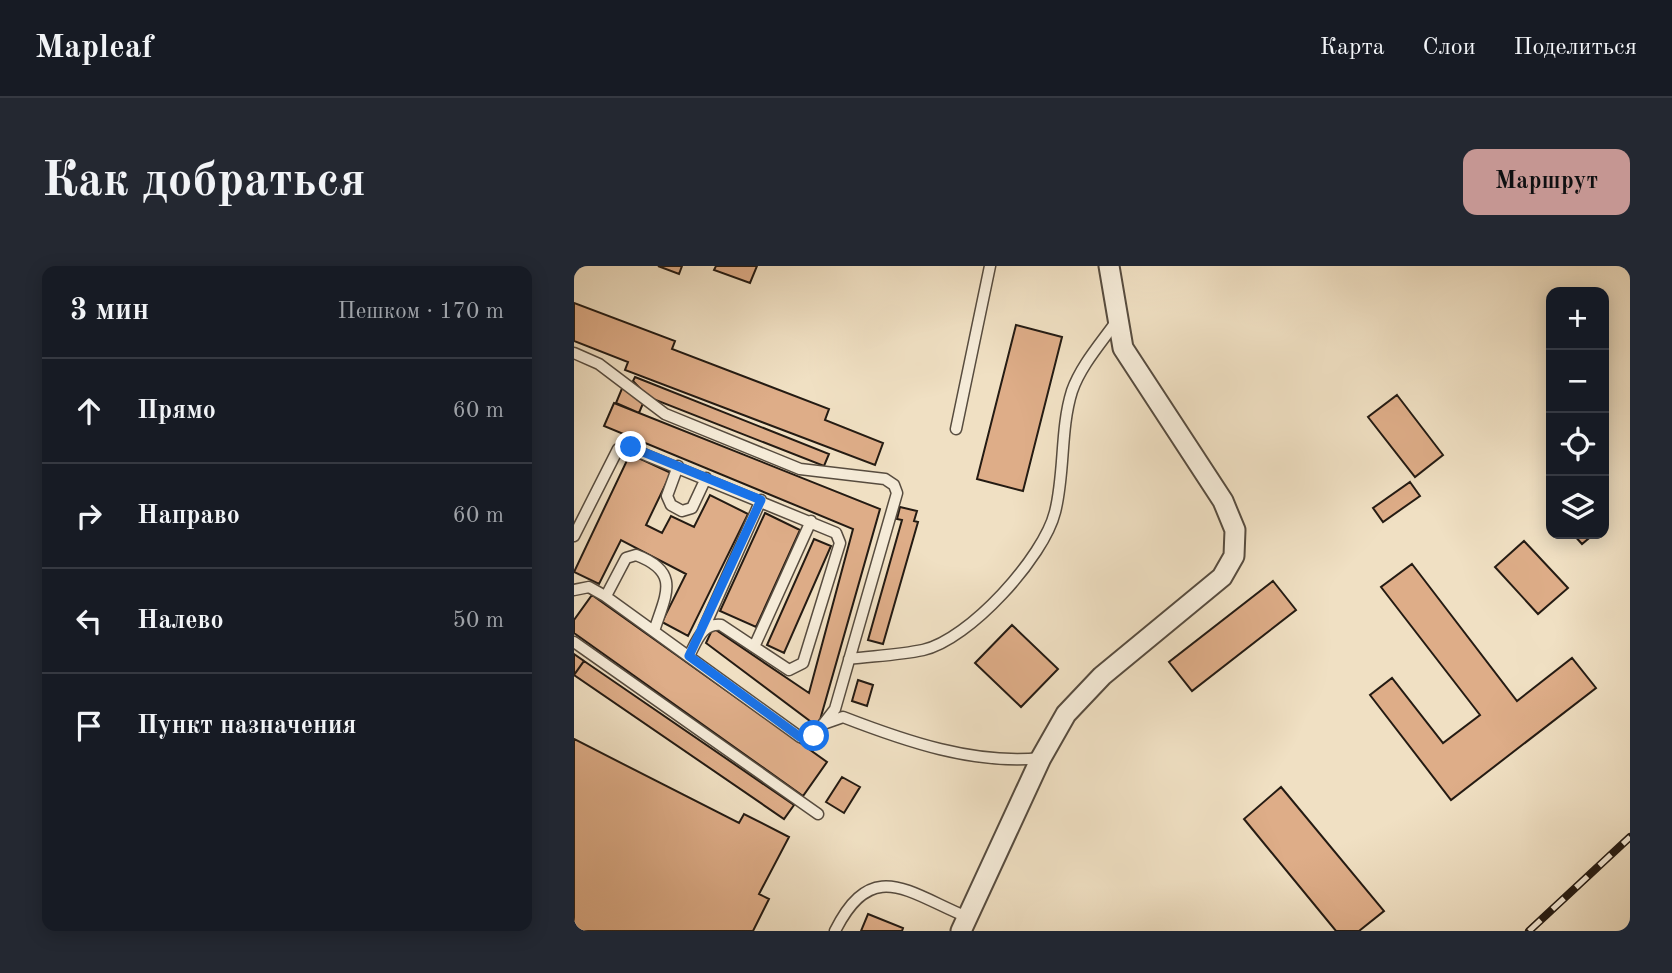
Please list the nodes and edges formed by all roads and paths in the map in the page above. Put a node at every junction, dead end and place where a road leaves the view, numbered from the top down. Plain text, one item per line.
1 (990, 266) edge
2 (1109, 266) edge
3 (1118, 319) junction
4 (574, 353) edge
5 (956, 429) dead end
6 (678, 466) junction
7 (706, 478) junction
8 (761, 500) junction
9 (811, 521) junction
10 (574, 536) edge
11 (574, 590) edge
12 (606, 596) junction
13 (703, 630) junction
14 (654, 631) junction
15 (574, 642) edge
16 (754, 647) junction
17 (689, 656) junction
18 (849, 659) junction
19 (823, 724) junction
20 (1041, 758) junction
21 (818, 814) dead end
22 (964, 924) edge
23 (835, 931) edge

1 - 5 lane
2 - 3 street
3 - 18 lane
3 - 20 street
4 - 18 lane
6 - 7 lane
6 - 7 lane
6 - 10 lane
7 - 8 lane
8 - 9 lane
8 - 13 lane
9 - 16 lane
9 - 16 lane
11 - 12 lane
12 - 14 lane
12 - 14 lane
13 - 16 lane
13 - 17 lane
14 - 17 lane
15 - 21 lane
17 - 19 lane
18 - 19 lane
19 - 20 lane
20 - 22 street
22 - 23 lane

